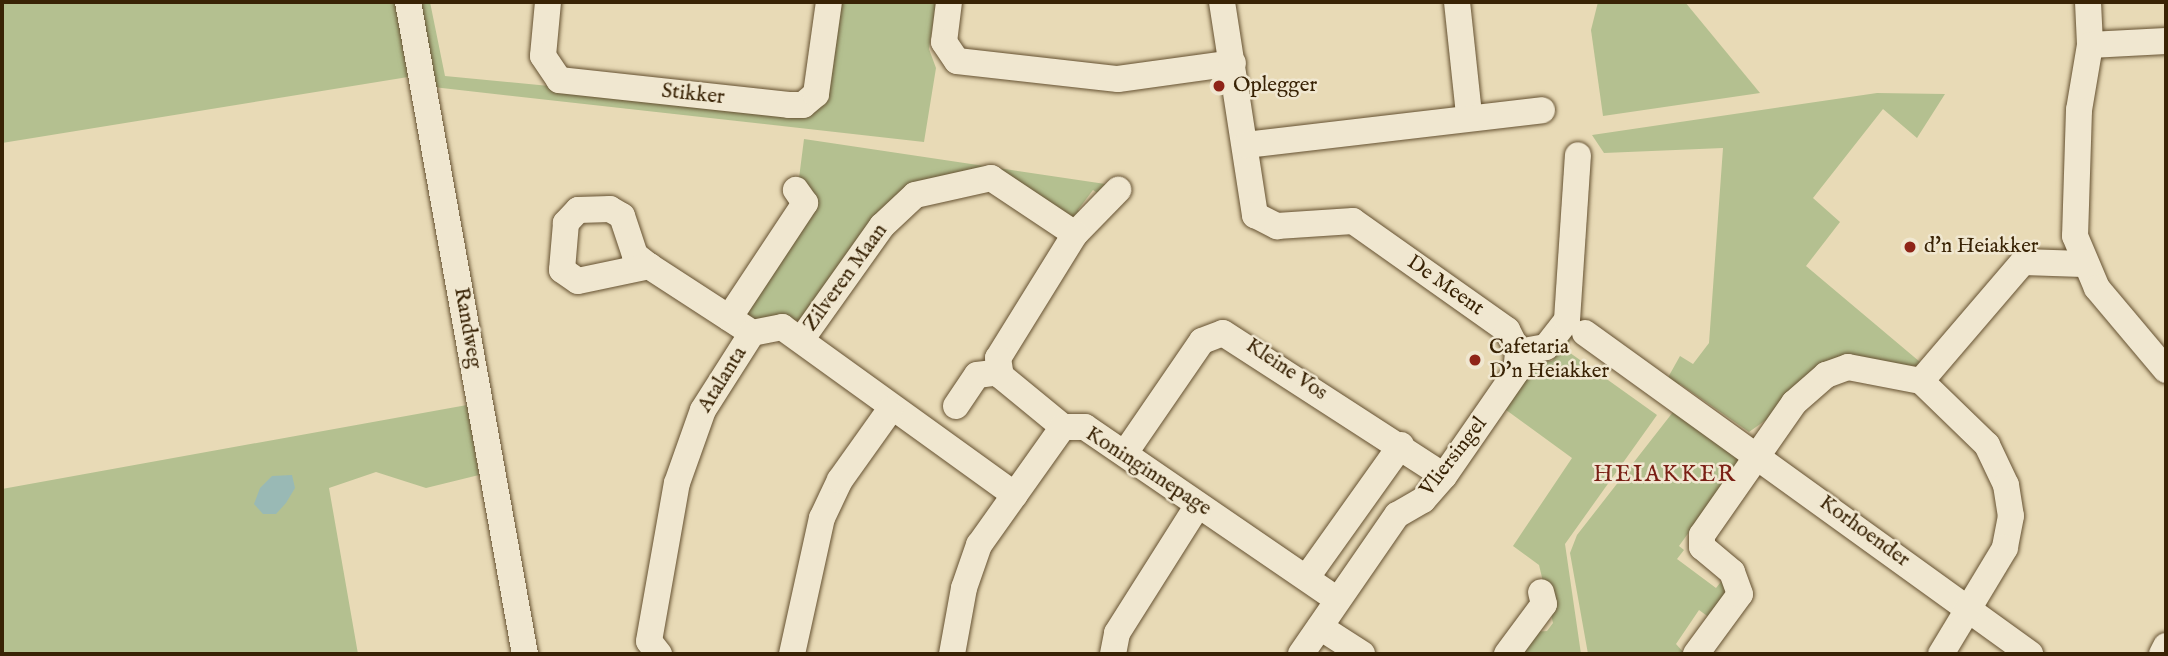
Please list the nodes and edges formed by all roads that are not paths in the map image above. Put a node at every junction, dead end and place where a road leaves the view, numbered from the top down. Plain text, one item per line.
1 (408, 2) edge
2 (548, 2) edge
3 (829, 2) edge
4 (949, 2) edge
5 (1228, 2) edge
6 (1457, 2) edge
7 (2088, 2) edge
8 (2166, 41) edge
9 (2090, 45) junction
10 (1233, 63) junction
11 (1542, 110) dead end
12 (1469, 115) junction
13 (1246, 145) junction
14 (1578, 155) dead end
15 (796, 190) dead end
16 (1118, 190) dead end
17 (1075, 234) junction
18 (2083, 264) junction
19 (649, 266) dead end
20 (729, 318) junction
21 (1585, 332) dead end
22 (751, 333) junction
23 (800, 340) junction
24 (1518, 352) junction
25 (2166, 370) edge
26 (1000, 372) junction
27 (1921, 381) junction
28 (956, 406) dead end
29 (890, 410) junction
30 (1063, 427) junction
31 (1401, 445) junction
32 (1756, 452) junction
33 (1125, 453) junction
34 (1444, 476) junction
35 (1016, 495) junction
36 (1198, 505) junction
37 (1307, 576) junction
38 (1541, 592) dead end
39 (1338, 600) junction
40 (1972, 611) junction
41 (1320, 627) junction
42 (2166, 646) edge
43 (526, 654) edge
44 (659, 654) edge
45 (792, 654) edge
46 (952, 654) edge
47 (1113, 654) edge
48 (1301, 654) edge
49 (1362, 654) edge
50 (1507, 654) edge
51 (1696, 654) edge
52 (1941, 654) edge
53 (2030, 654) edge
54 (2162, 654) edge

1 - 43 street, Randweg
2 - 3 street, Stikker
4 - 10 street
5 - 10 street
6 - 12 street
7 - 9 street
8 - 9 street
9 - 18 street
10 - 13 street
11 - 12 street
12 - 13 street
13 - 24 street, De Meent
14 - 24 street
15 - 20 street
16 - 17 street
17 - 23 street, Zilveren Maan
17 - 26 street
18 - 25 street
18 - 27 street
19 - 20 street
20 - 22 street
21 - 32 street, Korhoender
22 - 23 street, Atalanta
22 - 44 street, Atalanta
23 - 29 street, Atalanta
24 - 34 street, Vliersingel
26 - 28 street
26 - 30 street
27 - 32 street
27 - 40 street
29 - 35 street, Atalanta
29 - 45 street
30 - 33 street, Koninginnepage
30 - 35 street, Koninginnepage
31 - 33 street, Kleine Vos
31 - 34 street, Kleine Vos
31 - 37 street
32 - 40 street, Korhoender
32 - 51 street
33 - 36 street, Koninginnepage
34 - 39 street, Vliersingel
35 - 46 street, Koninginnepage
36 - 37 street, Koninginnepage
36 - 47 street
37 - 39 street, Koninginnepage
38 - 50 street
39 - 41 street, Vliersingel
40 - 52 street
40 - 53 street, Korhoender
41 - 48 street, Vliersingel
41 - 49 street
42 - 54 street

